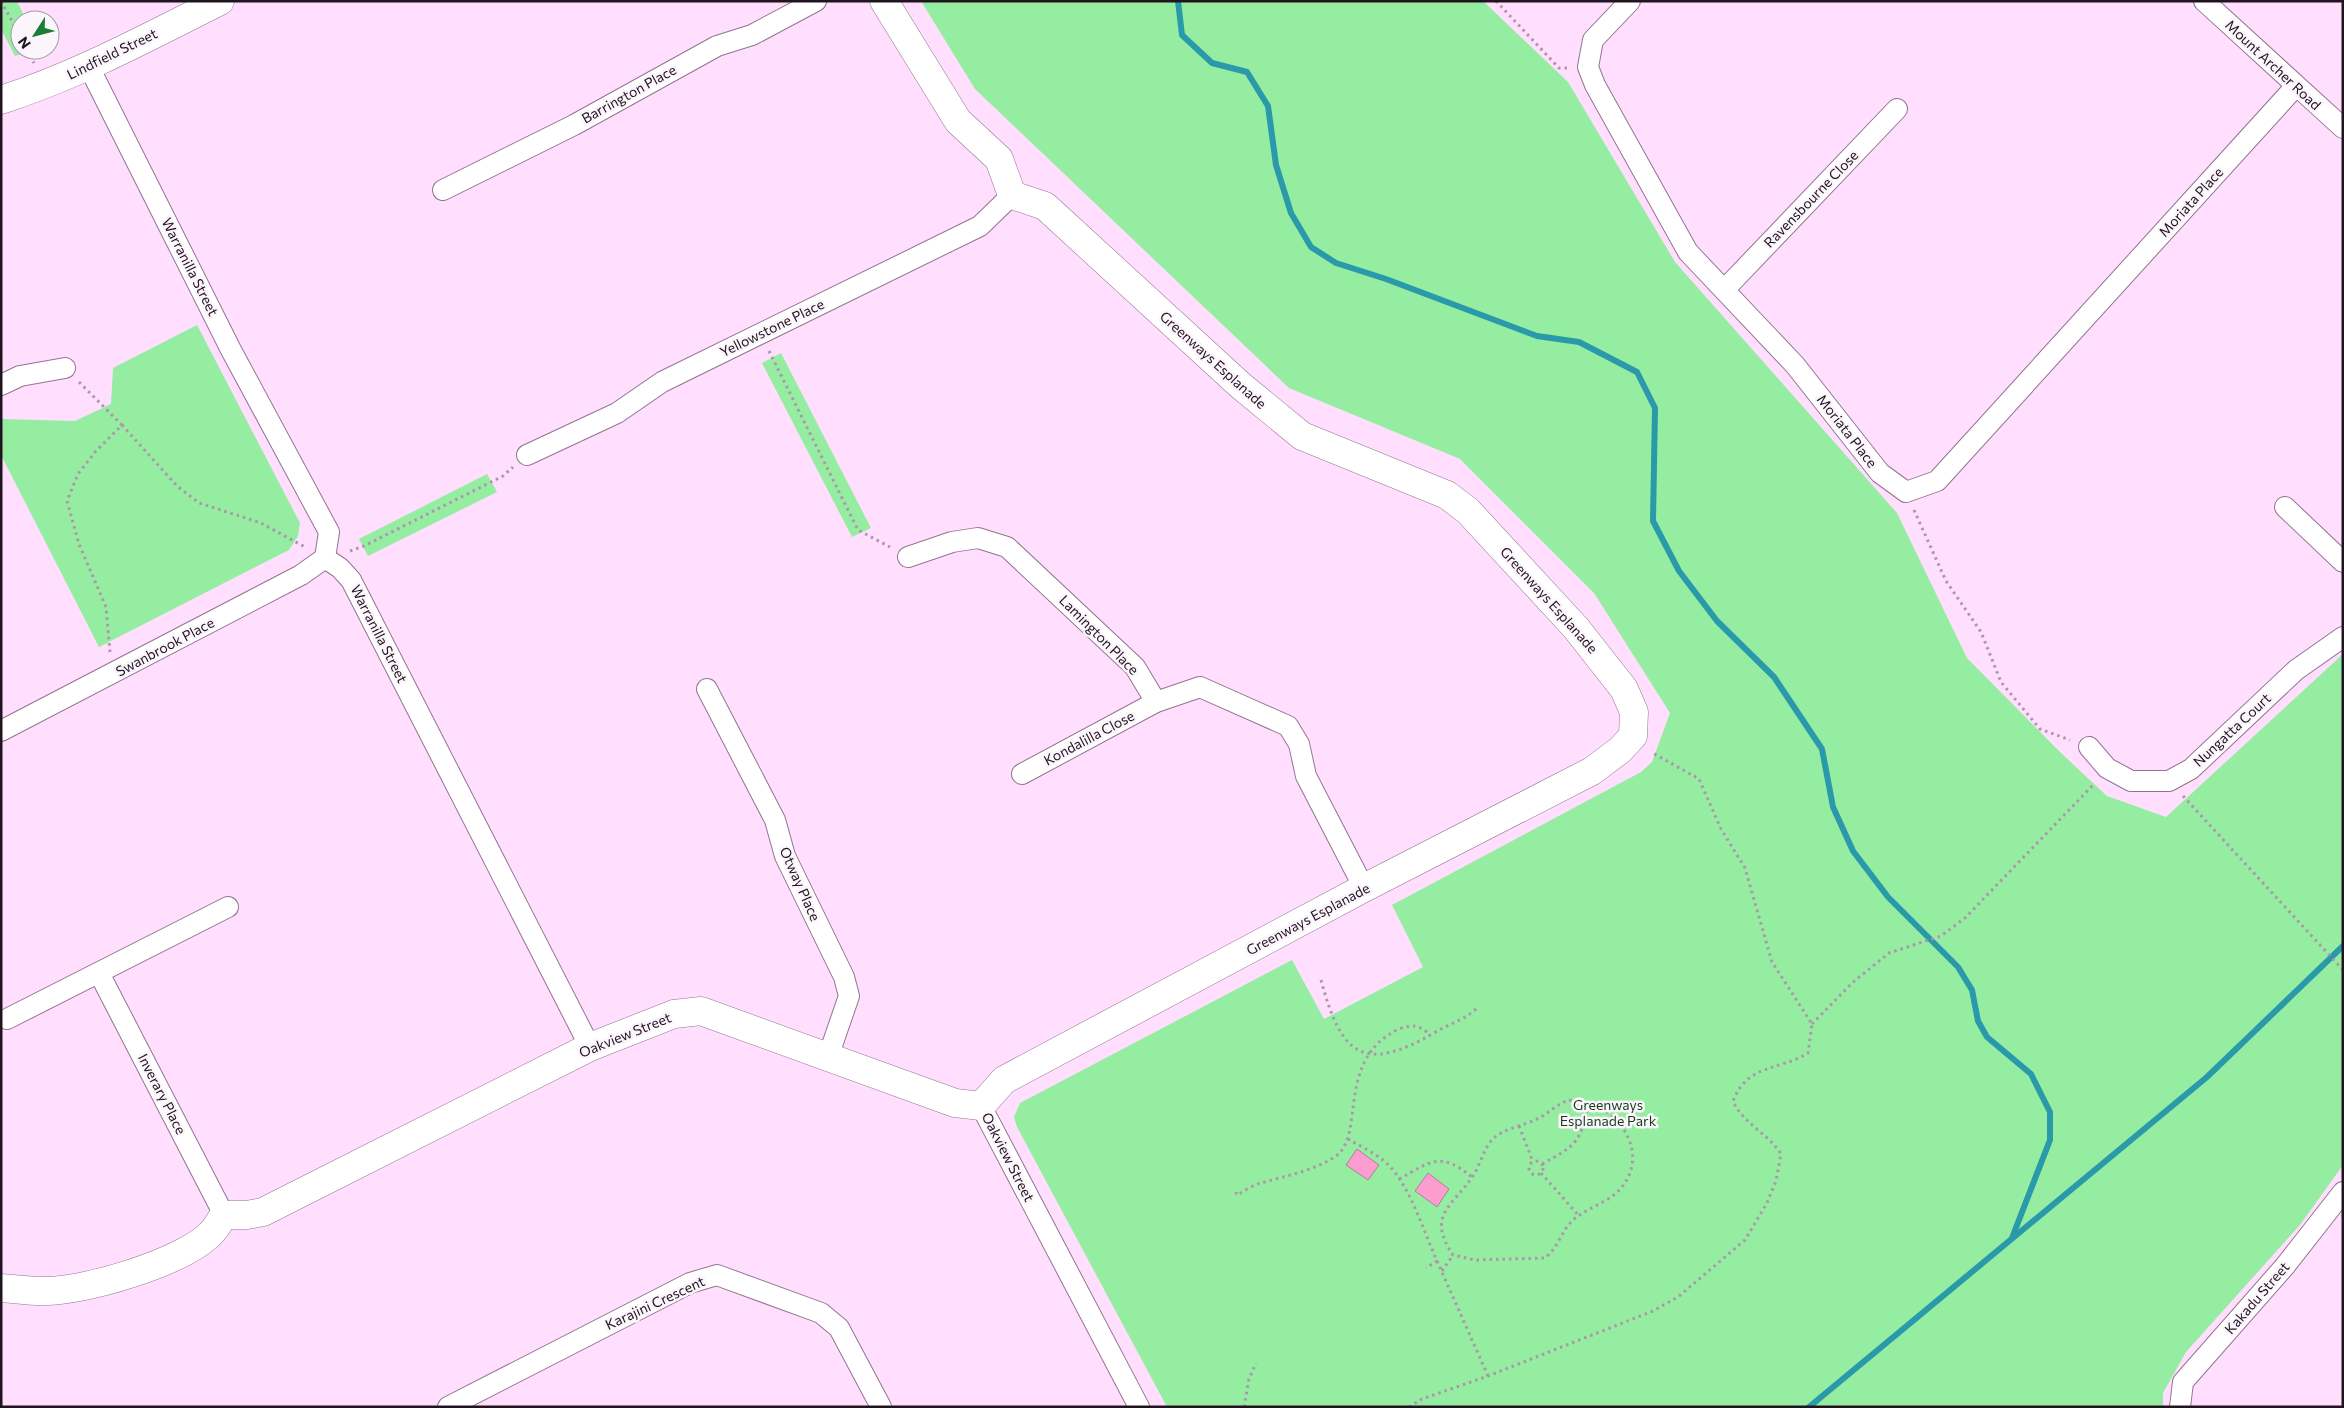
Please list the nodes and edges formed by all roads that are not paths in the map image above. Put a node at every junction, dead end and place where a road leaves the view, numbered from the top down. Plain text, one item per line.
1 (220, 1) edge
2 (816, 1) edge
3 (884, 1) edge
4 (1630, 1) edge
5 (2204, 1) edge
6 (89, 67) junction
7 (2296, 86) junction
8 (1, 100) edge
9 (1897, 109) dead end
10 (2343, 128) edge
11 (443, 190) dead end
12 (1012, 195) junction
13 (1725, 289) junction
14 (65, 368) road end
15 (1, 385) edge
16 (527, 456) road end
17 (2285, 507) dead end
18 (908, 557) road end
19 (325, 558) junction
20 (2343, 562) edge
21 (2343, 637) edge
22 (707, 689) dead end
23 (1156, 702) junction
24 (1, 731) edge
25 (2089, 747) road end
26 (1022, 774) dead end
27 (1364, 888) junction
28 (228, 907) dead end
29 (99, 973) junction
30 (8, 1019) dead end
31 (590, 1047) junction
32 (828, 1057) junction
33 (981, 1106) junction
34 (2342, 1197) edge
35 (224, 1215) junction
36 (1, 1288) edge
37 (448, 1407) edge
38 (881, 1407) edge
39 (1138, 1407) edge
40 (2180, 1407) edge

1 - 6 street, Lindfield Street
2 - 11 street, Barrington Place
3 - 12 street
4 - 13 street, Moriata Place
5 - 7 street, Mount Archer Road
6 - 8 street, Lindfield Street
6 - 19 street, Warranilla Street
7 - 10 street, Mount Archer Road
7 - 13 street, Moriata Place
9 - 13 street, Ravensbourne Close
12 - 16 street, Yellowstone Place
12 - 27 street, Greenways Esplanade
14 - 15 street
17 - 20 street
18 - 23 street, Lamington Place
19 - 24 street, Swanbrook Place
19 - 31 street, Warranilla Street
21 - 25 street, Nungatta Court
22 - 32 street, Otway Place
23 - 26 street, Kondalilla Close
23 - 27 street
27 - 33 street, Greenways Esplanade
28 - 29 street
29 - 30 street
29 - 35 street, Inverary Place
31 - 32 street, Oakview Street
31 - 35 street, Oakview Street
32 - 33 street, Oakview Street
33 - 39 street, Oakview Street
34 - 40 street, Kakadu Street
35 - 36 street
37 - 38 street, Karajini Crescent

